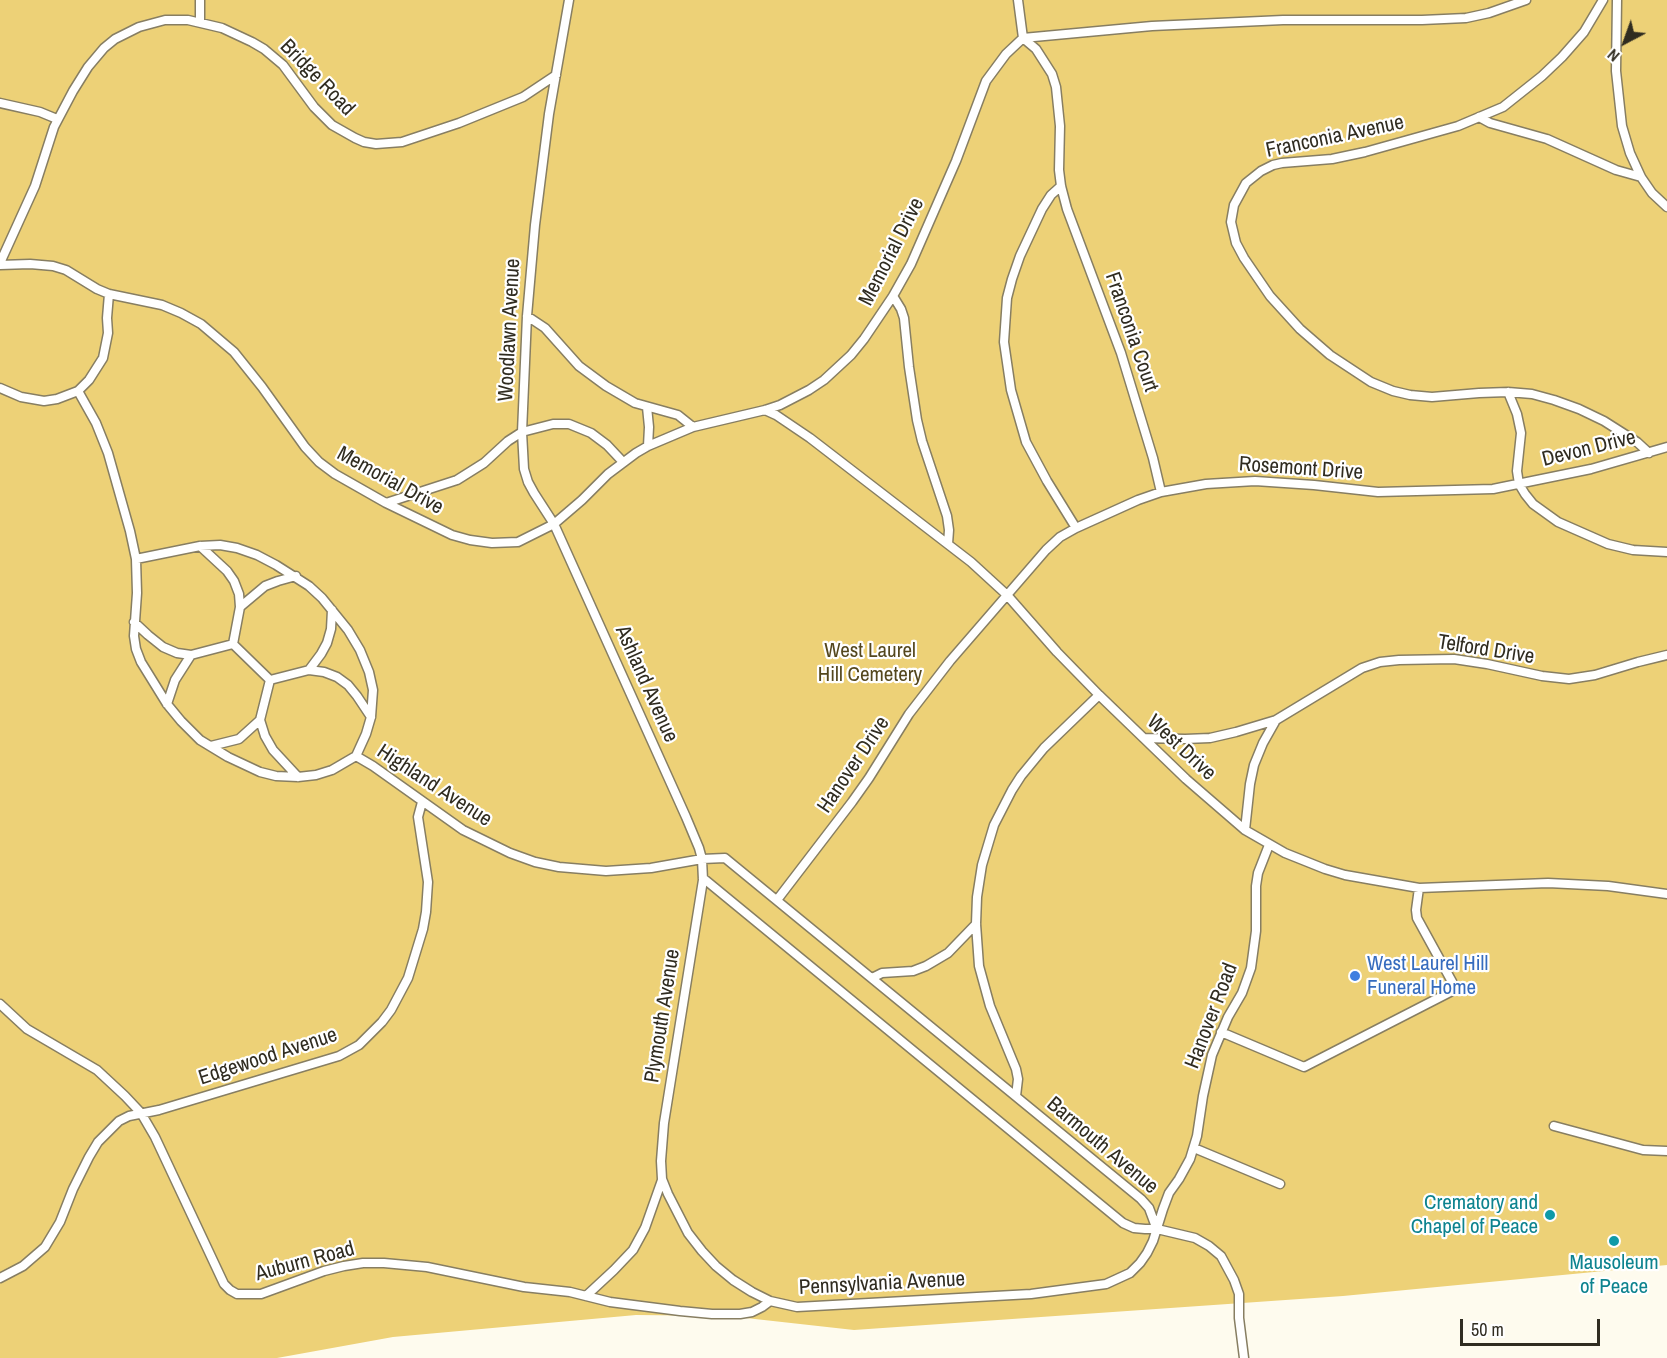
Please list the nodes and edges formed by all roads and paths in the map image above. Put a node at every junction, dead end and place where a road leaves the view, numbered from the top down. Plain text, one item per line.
1 (200, 0) edge
2 (569, 0) edge
3 (1018, 0) edge
4 (1526, 0) edge
5 (1603, 0) edge
6 (1617, 0) edge
7 (200, 22) junction
8 (1023, 38) junction
9 (556, 75) junction
10 (0, 103) edge
11 (1479, 117) junction
12 (57, 119) junction
13 (1641, 177) junction
14 (1061, 186) junction
15 (1667, 207) edge
16 (0, 264) edge
17 (109, 294) junction
18 (893, 296) junction
19 (528, 316) junction
20 (0, 388) edge
21 (78, 391) junction
22 (1508, 392) junction
23 (647, 407) junction
24 (765, 410) junction
25 (693, 427) junction
26 (522, 432) junction
27 (648, 446) junction
28 (1667, 447) edge
29 (1649, 453) junction
30 (623, 462) junction
31 (1520, 484) junction
32 (1161, 492) junction
33 (386, 503) junction
34 (554, 524) junction
35 (1076, 528) junction
36 (948, 544) junction
37 (200, 546) junction
38 (1667, 552) edge
39 (136, 559) junction
40 (296, 576) junction
41 (1007, 595) junction
42 (240, 607) junction
43 (332, 610) junction
44 (134, 622) junction
45 (233, 644) junction
46 (1667, 655) edge
47 (191, 656) junction
48 (309, 670) junction
49 (270, 680) junction
50 (1099, 694) junction
51 (167, 704) junction
52 (371, 717) junction
53 (260, 720) junction
54 (1276, 720) junction
55 (1144, 738) junction
56 (211, 747) junction
57 (356, 756) junction
58 (298, 777) junction
59 (422, 802) junction
60 (1245, 830) junction
61 (1269, 845) junction
62 (702, 859) junction
63 (703, 878) junction
64 (1419, 888) junction
65 (1667, 894) edge
66 (777, 900) junction
67 (976, 924) junction
68 (872, 978) junction
69 (0, 1004) edge
70 (1221, 1032) junction
71 (1016, 1096) junction
72 (141, 1113) junction
73 (1554, 1126) dead end
74 (1194, 1148) junction
75 (1667, 1151) edge
76 (662, 1179) junction
77 (1280, 1184) dead end
78 (1156, 1228) junction
79 (0, 1278) edge
80 (586, 1296) junction
81 (770, 1301) junction
82 (1244, 1358) edge

1 - 7 lane
2 - 9 lane
3 - 8 lane
4 - 8 lane
5 - 11 lane, Franconia Avenue
6 - 13 lane
7 - 9 lane, Bridge Road
7 - 12 lane, Bridge Road
8 - 14 lane, Franconia Court
8 - 18 lane, Memorial Drive
9 - 19 lane, Woodlawn Avenue
10 - 12 lane
11 - 13 lane
11 - 22 lane, Franconia Avenue
12 - 16 lane, Bridge Road
13 - 15 lane
14 - 32 lane, Franconia Court
14 - 35 lane
16 - 17 lane, Memorial Drive
17 - 21 lane
17 - 33 lane, Memorial Drive
18 - 24 lane, Memorial Drive
18 - 36 lane
19 - 23 lane
19 - 26 lane, Woodlawn Avenue
20 - 21 lane
21 - 39 lane
22 - 29 lane, Franconia Avenue
22 - 31 lane
23 - 25 lane
23 - 27 lane
24 - 25 lane, Memorial Drive
24 - 36 lane, West Drive
25 - 27 lane, Memorial Drive
26 - 30 lane
26 - 33 lane, Woodlawn Avenue
26 - 34 lane, Ashland Avenue
27 - 30 lane, Memorial Drive
28 - 29 lane, Devon Drive
29 - 31 lane, Devon Drive
30 - 34 lane, Memorial Drive
31 - 32 lane, Rosemont Drive
31 - 38 lane
32 - 35 lane, Rosemont Drive
33 - 34 lane, Memorial Drive
34 - 62 lane, Ashland Avenue
35 - 41 lane, Rosemont Drive
36 - 41 lane, West Drive
37 - 39 lane
37 - 40 lane
37 - 42 lane
39 - 44 lane
40 - 42 lane
40 - 43 lane
41 - 50 lane, West Drive
41 - 66 lane, Hanover Drive
42 - 45 lane
43 - 48 lane
43 - 52 lane
44 - 47 lane
44 - 51 lane
45 - 47 lane
45 - 49 lane
46 - 54 lane, Telford Drive
47 - 51 lane
48 - 49 lane
48 - 52 lane
49 - 53 lane
50 - 55 lane, West Drive
50 - 67 lane
51 - 56 lane
52 - 57 lane
53 - 56 lane
53 - 58 lane
54 - 55 lane, Telford Drive
54 - 60 lane, Telford Drive
55 - 60 lane, West Drive
56 - 58 lane
57 - 58 lane
57 - 59 lane, Highland Avenue
59 - 62 lane, Highland Avenue
59 - 72 lane, Edgewood Avenue
60 - 61 lane, West Drive
61 - 64 lane, West Drive
61 - 70 lane, Hanover Road
62 - 63 lane, Plymouth Avenue
62 - 66 lane, Barmouth Avenue
63 - 76 lane, Plymouth Avenue
63 - 78 lane, Barmouth Avenue
64 - 65 lane, West Drive
64 - 70 lane
66 - 68 lane, Barmouth Avenue
67 - 68 lane
67 - 71 lane
68 - 71 lane, Barmouth Avenue
69 - 72 lane, Auburn Road
70 - 74 lane, Hanover Road
71 - 78 lane, Barmouth Avenue
72 - 79 lane, Edgewood Avenue
72 - 80 lane, Auburn Road
73 - 75 lane
74 - 77 lane
74 - 78 lane, Hanover Road
76 - 80 lane, Plymouth Avenue
76 - 81 lane, Plymouth Avenue
78 - 81 lane, Pennsylvania Avenue
78 - 82 lane
80 - 81 lane, Pennsylvania Avenue

